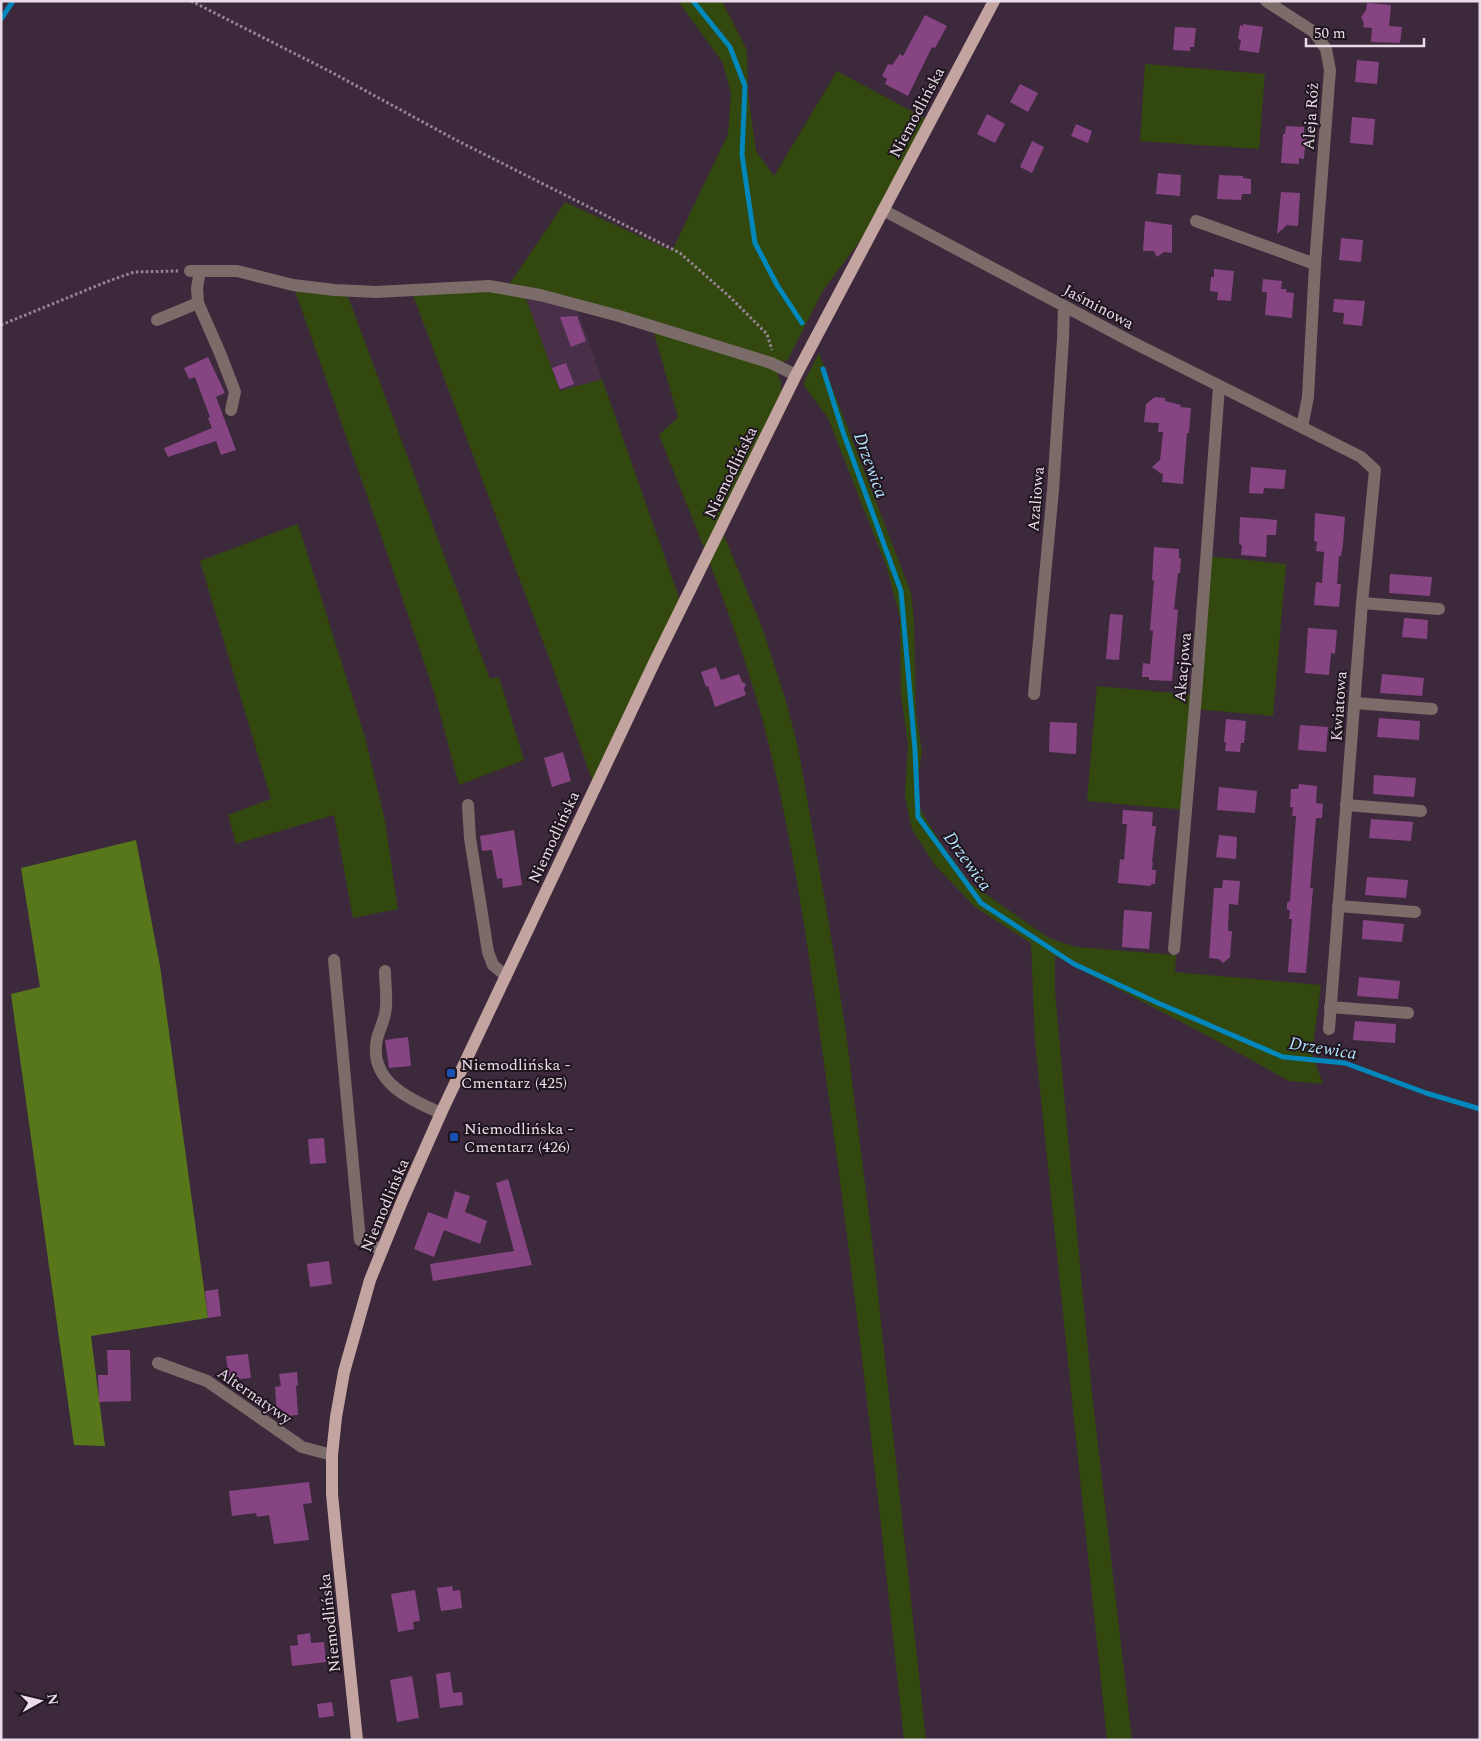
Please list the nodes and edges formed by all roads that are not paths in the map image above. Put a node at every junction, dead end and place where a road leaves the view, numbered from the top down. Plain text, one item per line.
1 (994, 1) edge
2 (1266, 1) edge
3 (883, 210) junction
4 (1196, 221) dead end
5 (1314, 264) junction
6 (198, 303) junction
7 (1064, 306) junction
8 (158, 320) dead end
9 (796, 375) junction
10 (1220, 387) junction
11 (231, 410) dead end
12 (1302, 427) junction
13 (1362, 603) junction
14 (1439, 609) dead end
15 (1034, 694) dead end
16 (1355, 703) junction
17 (1432, 709) dead end
18 (468, 805) dead end
19 (1346, 805) junction
20 (1421, 811) dead end
21 (1338, 906) junction
22 (1416, 912) dead end
23 (1174, 949) dead end
24 (334, 960) dead end
25 (386, 971) dead end
26 (506, 976) junction
27 (1330, 1007) junction
28 (1408, 1013) dead end
29 (1329, 1028) dead end
30 (442, 1113) junction
31 (382, 1250) junction
32 (158, 1363) dead end
33 (332, 1455) junction
34 (356, 1740) edge

1 - 3 main road, Niemodlińska
2 - 5 street, Aleja Róż
3 - 7 street, Jaśminowa
3 - 9 main road, Niemodlińska
4 - 5 street
5 - 12 street, Aleja Róż
6 - 8 street
6 - 9 street
6 - 11 street
7 - 10 street, Jaśminowa
7 - 15 street, Azaliowa
9 - 26 main road, Niemodlińska
10 - 12 street, Jaśminowa
10 - 23 street, Akacjowa
12 - 13 street, Kwiatowa
13 - 14 street
13 - 16 street, Kwiatowa
16 - 17 street
16 - 19 street, Kwiatowa
18 - 26 street
19 - 20 street
19 - 21 street, Kwiatowa
21 - 22 street
21 - 27 street, Kwiatowa
24 - 31 street
25 - 30 street
26 - 30 main road, Niemodlińska
27 - 28 street
27 - 29 street, Kwiatowa
30 - 31 main road, Niemodlińska
31 - 33 main road, Niemodlińska
32 - 33 street, Alternatywy
33 - 34 main road, Niemodlińska

